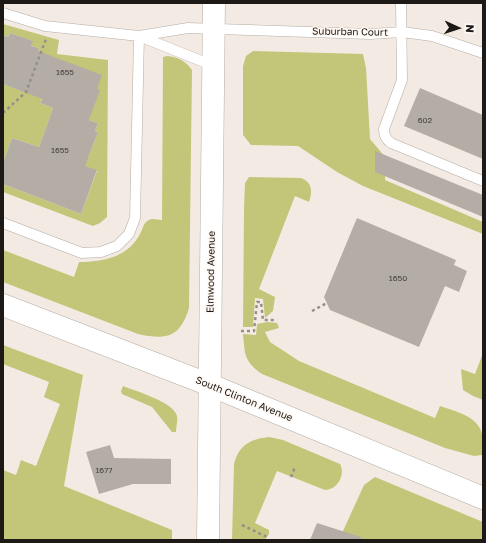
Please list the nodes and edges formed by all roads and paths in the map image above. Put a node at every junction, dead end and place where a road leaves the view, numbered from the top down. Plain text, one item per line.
1 (214, 3) edge
2 (401, 3) edge
3 (3, 13) edge
4 (214, 29) junction
5 (402, 32) junction
6 (47, 36) dead end
7 (139, 36) junction
8 (483, 53) edge
9 (214, 66) junction
10 (3, 113) edge
11 (483, 181) edge
12 (3, 223) edge
13 (327, 303) dead end
14 (3, 306) edge
15 (312, 311) dead end
16 (276, 320) dead end
17 (241, 331) dead end
18 (210, 385) junction
19 (295, 467) dead end
20 (291, 476) dead end
21 (483, 498) edge
22 (242, 525) dead end
23 (267, 537) dead end
24 (208, 540) edge

1 - 4 main road, Elmwood Avenue
2 - 5 lane
3 - 7 lane
4 - 5 lane, Suburban Court
4 - 7 lane, Suburban Court
4 - 9 main road, Elmwood Avenue
5 - 8 lane, Suburban Court
5 - 11 lane
6 - 10 path
7 - 9 lane
7 - 12 lane
9 - 18 main road, Elmwood Avenue
13 - 15 path
14 - 18 main road, South Clinton Avenue
16 - 17 path
18 - 21 main road, South Clinton Avenue
18 - 24 main road, Elmwood Avenue
19 - 20 path
22 - 23 path

